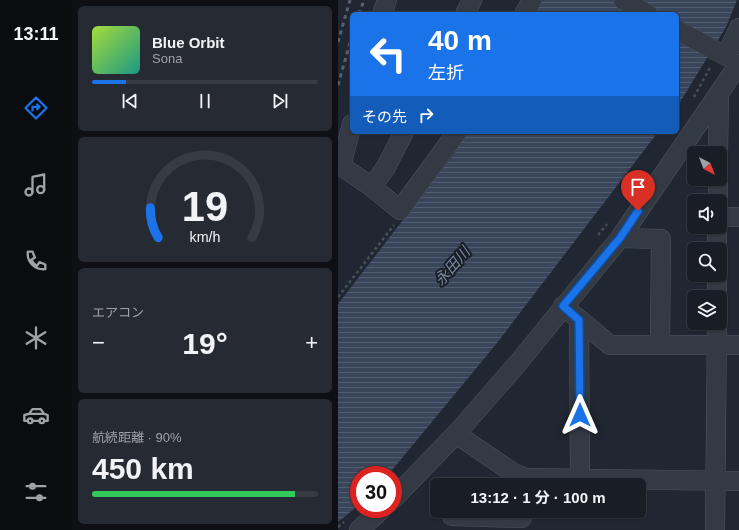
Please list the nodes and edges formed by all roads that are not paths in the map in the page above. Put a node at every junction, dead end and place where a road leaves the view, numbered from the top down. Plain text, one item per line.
1 (387, 0) edge
2 (472, 0) edge
3 (532, 0) edge
4 (623, 0) edge
5 (383, 12) edge
6 (466, 12) edge
7 (525, 12) edge
8 (644, 12) edge
9 (739, 28) edge
10 (679, 31) edge
11 (739, 64) edge
12 (728, 85) edge
13 (350, 131) edge
14 (403, 134) edge
15 (456, 134) edge
16 (719, 146) edge
17 (340, 166) edge
18 (372, 187) junction
19 (727, 217) edge
20 (739, 217) edge
21 (620, 238) junction
22 (563, 306) junction
23 (579, 320) junction
24 (717, 330) edge
25 (660, 345) junction
26 (717, 345) junction
27 (739, 345) edge
28 (456, 434) junction
29 (519, 478) edge
30 (580, 478) edge
31 (646, 479) edge
32 (716, 480) junction
33 (739, 480) edge
34 (402, 490) edge
35 (373, 518) edge
36 (487, 518) edge
37 (522, 520) edge
38 (360, 530) edge
39 (715, 530) edge

1 - 5 street
2 - 6 street
3 - 7 street
4 - 8 street
9 - 10 street
11 - 12 street
12 - 16 street
12 - 21 street
13 - 17 street
14 - 18 street
15 - 18 street
17 - 18 street
19 - 20 street
21 - 22 street
21 - 25 street
22 - 23 street
22 - 28 street
23 - 25 street
23 - 30 street
24 - 26 street
25 - 26 street
26 - 27 street
26 - 32 street
28 - 29 street
28 - 34 street
31 - 32 street
32 - 33 street
32 - 39 street
35 - 38 street
36 - 37 street

